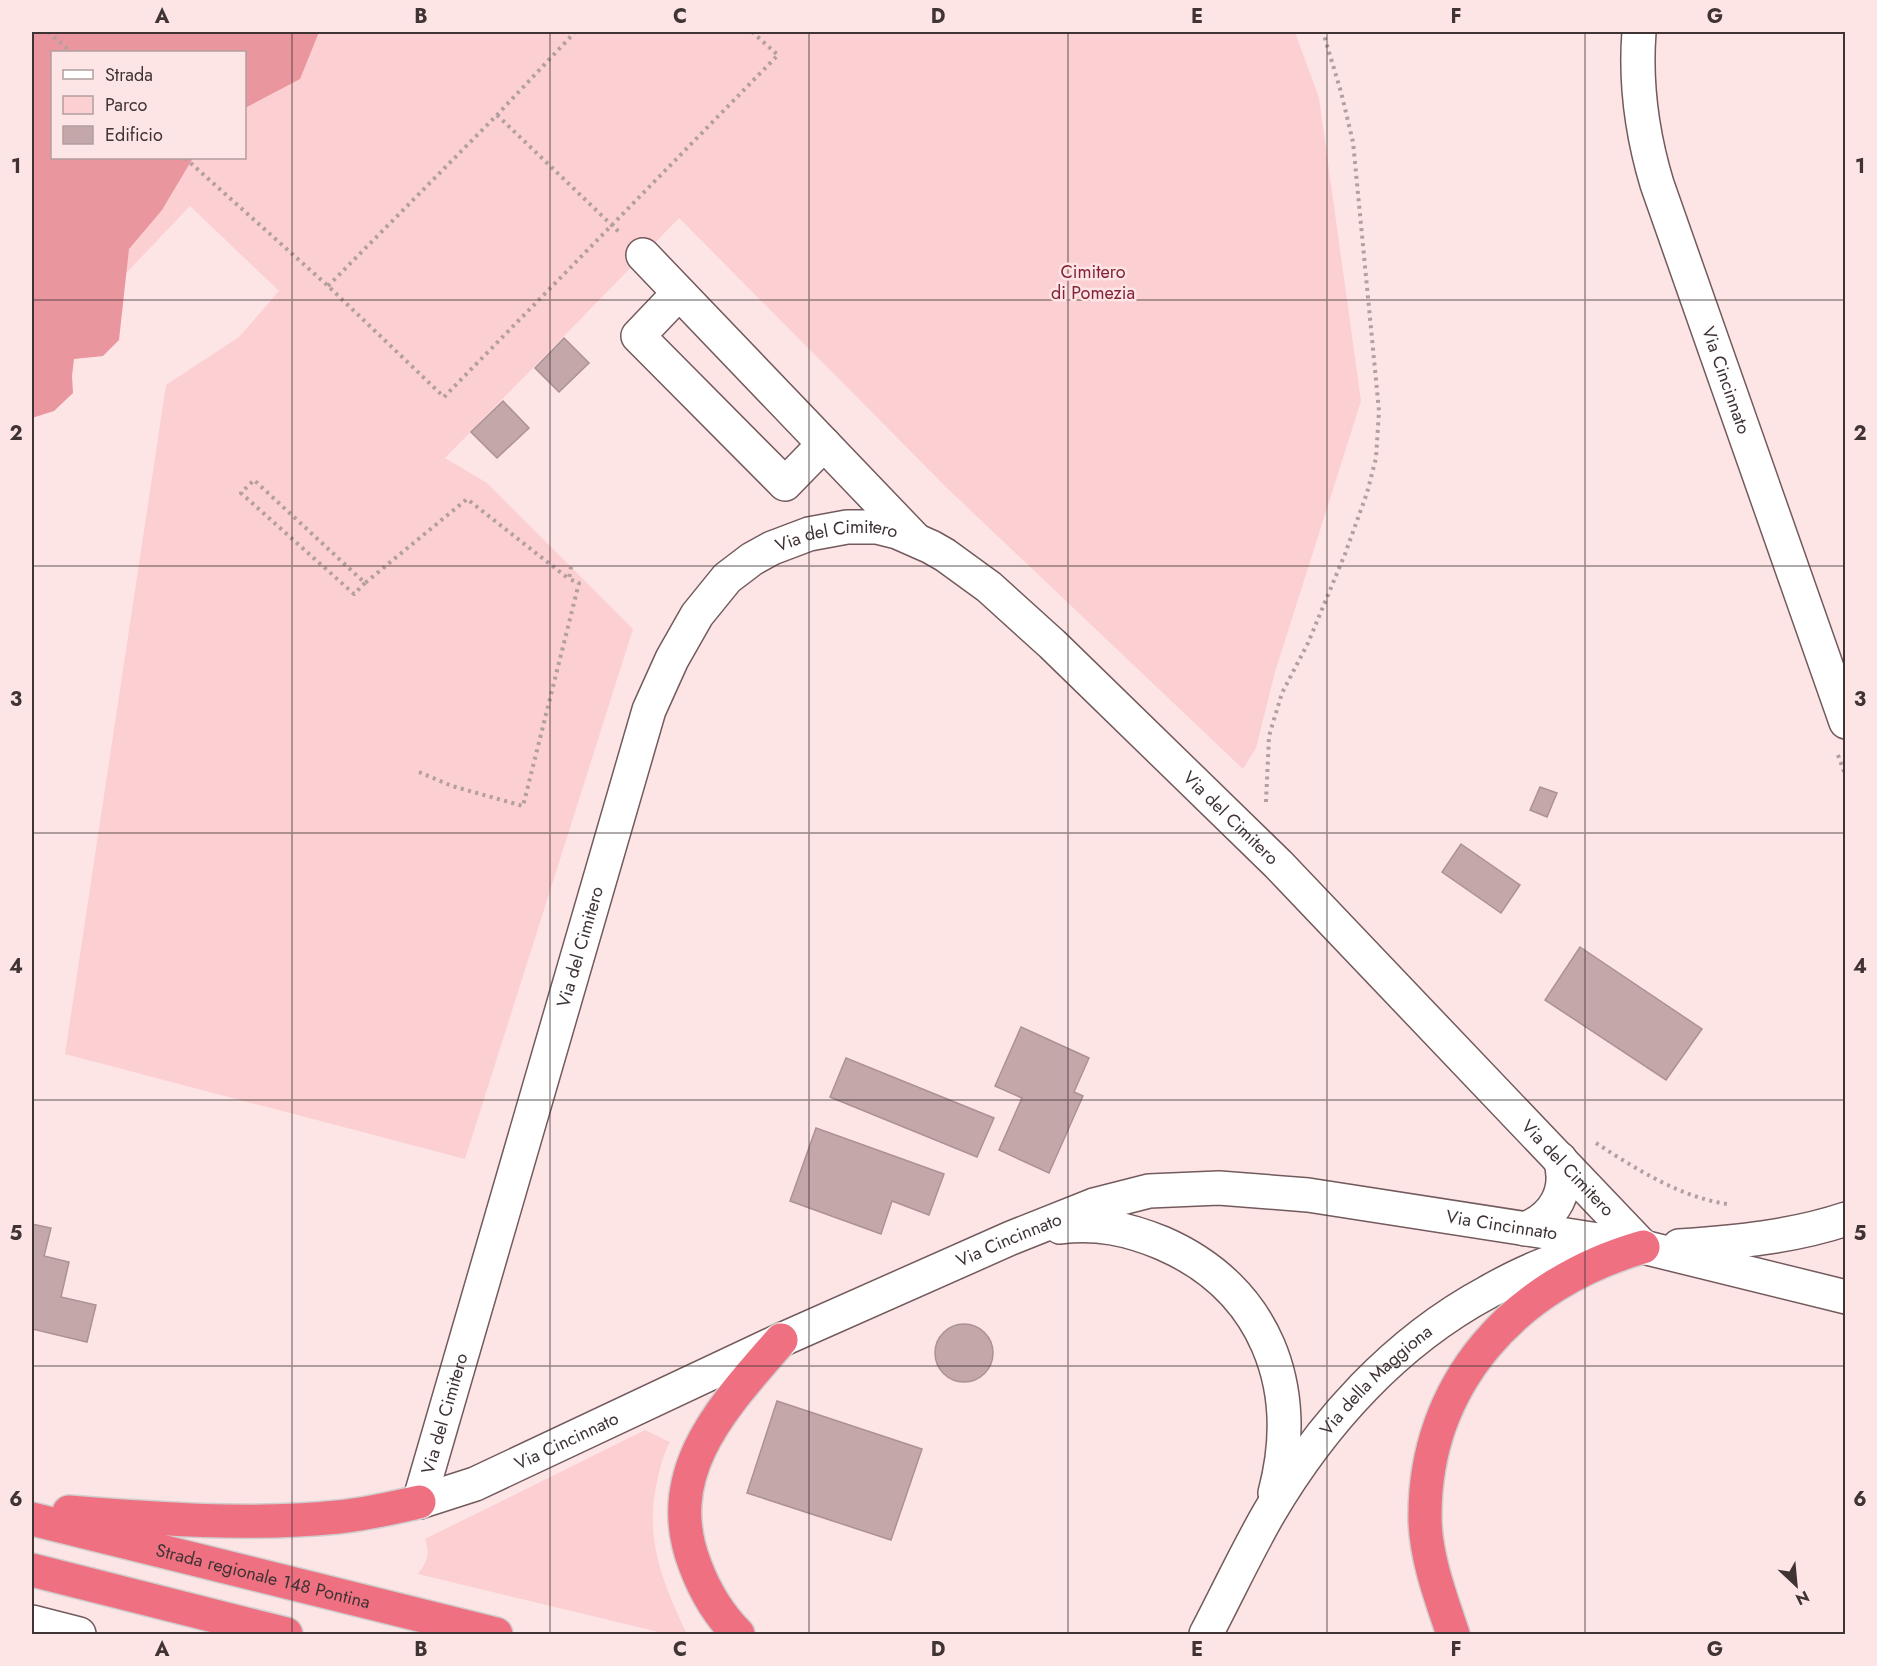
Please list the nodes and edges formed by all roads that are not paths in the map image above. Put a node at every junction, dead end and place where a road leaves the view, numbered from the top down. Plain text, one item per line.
1 (1639, 32) edge
2 (643, 255) road end
3 (679, 293) junction
4 (824, 444) junction
5 (916, 539) junction
6 (1845, 722) edge
7 (1560, 1159) junction
8 (1845, 1218) edge
9 (1525, 1229) junction
10 (1011, 1238) junction
11 (1644, 1247) junction
12 (1845, 1297) edge
13 (781, 1340) junction
14 (419, 1502) junction
15 (32, 1509) edge
16 (1269, 1514) junction
17 (32, 1519) edge
18 (32, 1570) edge
19 (32, 1623) edge
20 (79, 1635) edge
21 (286, 1635) edge
22 (496, 1635) edge
23 (738, 1635) edge
24 (1206, 1635) edge
25 (1453, 1635) edge

1 - 6 street, Via Cincinnato
2 - 3 street
3 - 4 street
3 - 4 street
4 - 5 street
5 - 7 street, Via del Cimitero
5 - 14 street, Via del Cimitero
7 - 9 street
7 - 11 street, Via del Cimitero
8 - 11 street, Via Cincinnato
9 - 10 street, Via Cincinnato
9 - 11 street, Via Cincinnato
10 - 13 street, Via Cincinnato
10 - 16 street
11 - 12 street, Via Cincinnato
11 - 16 street, Via della Maggiona
11 - 25 highway
13 - 14 street, Via Cincinnato
13 - 23 highway
14 - 15 highway
16 - 24 street, Via della Maggiona
17 - 22 highway, Strada regionale 148 Pontina
18 - 21 highway
19 - 20 street

